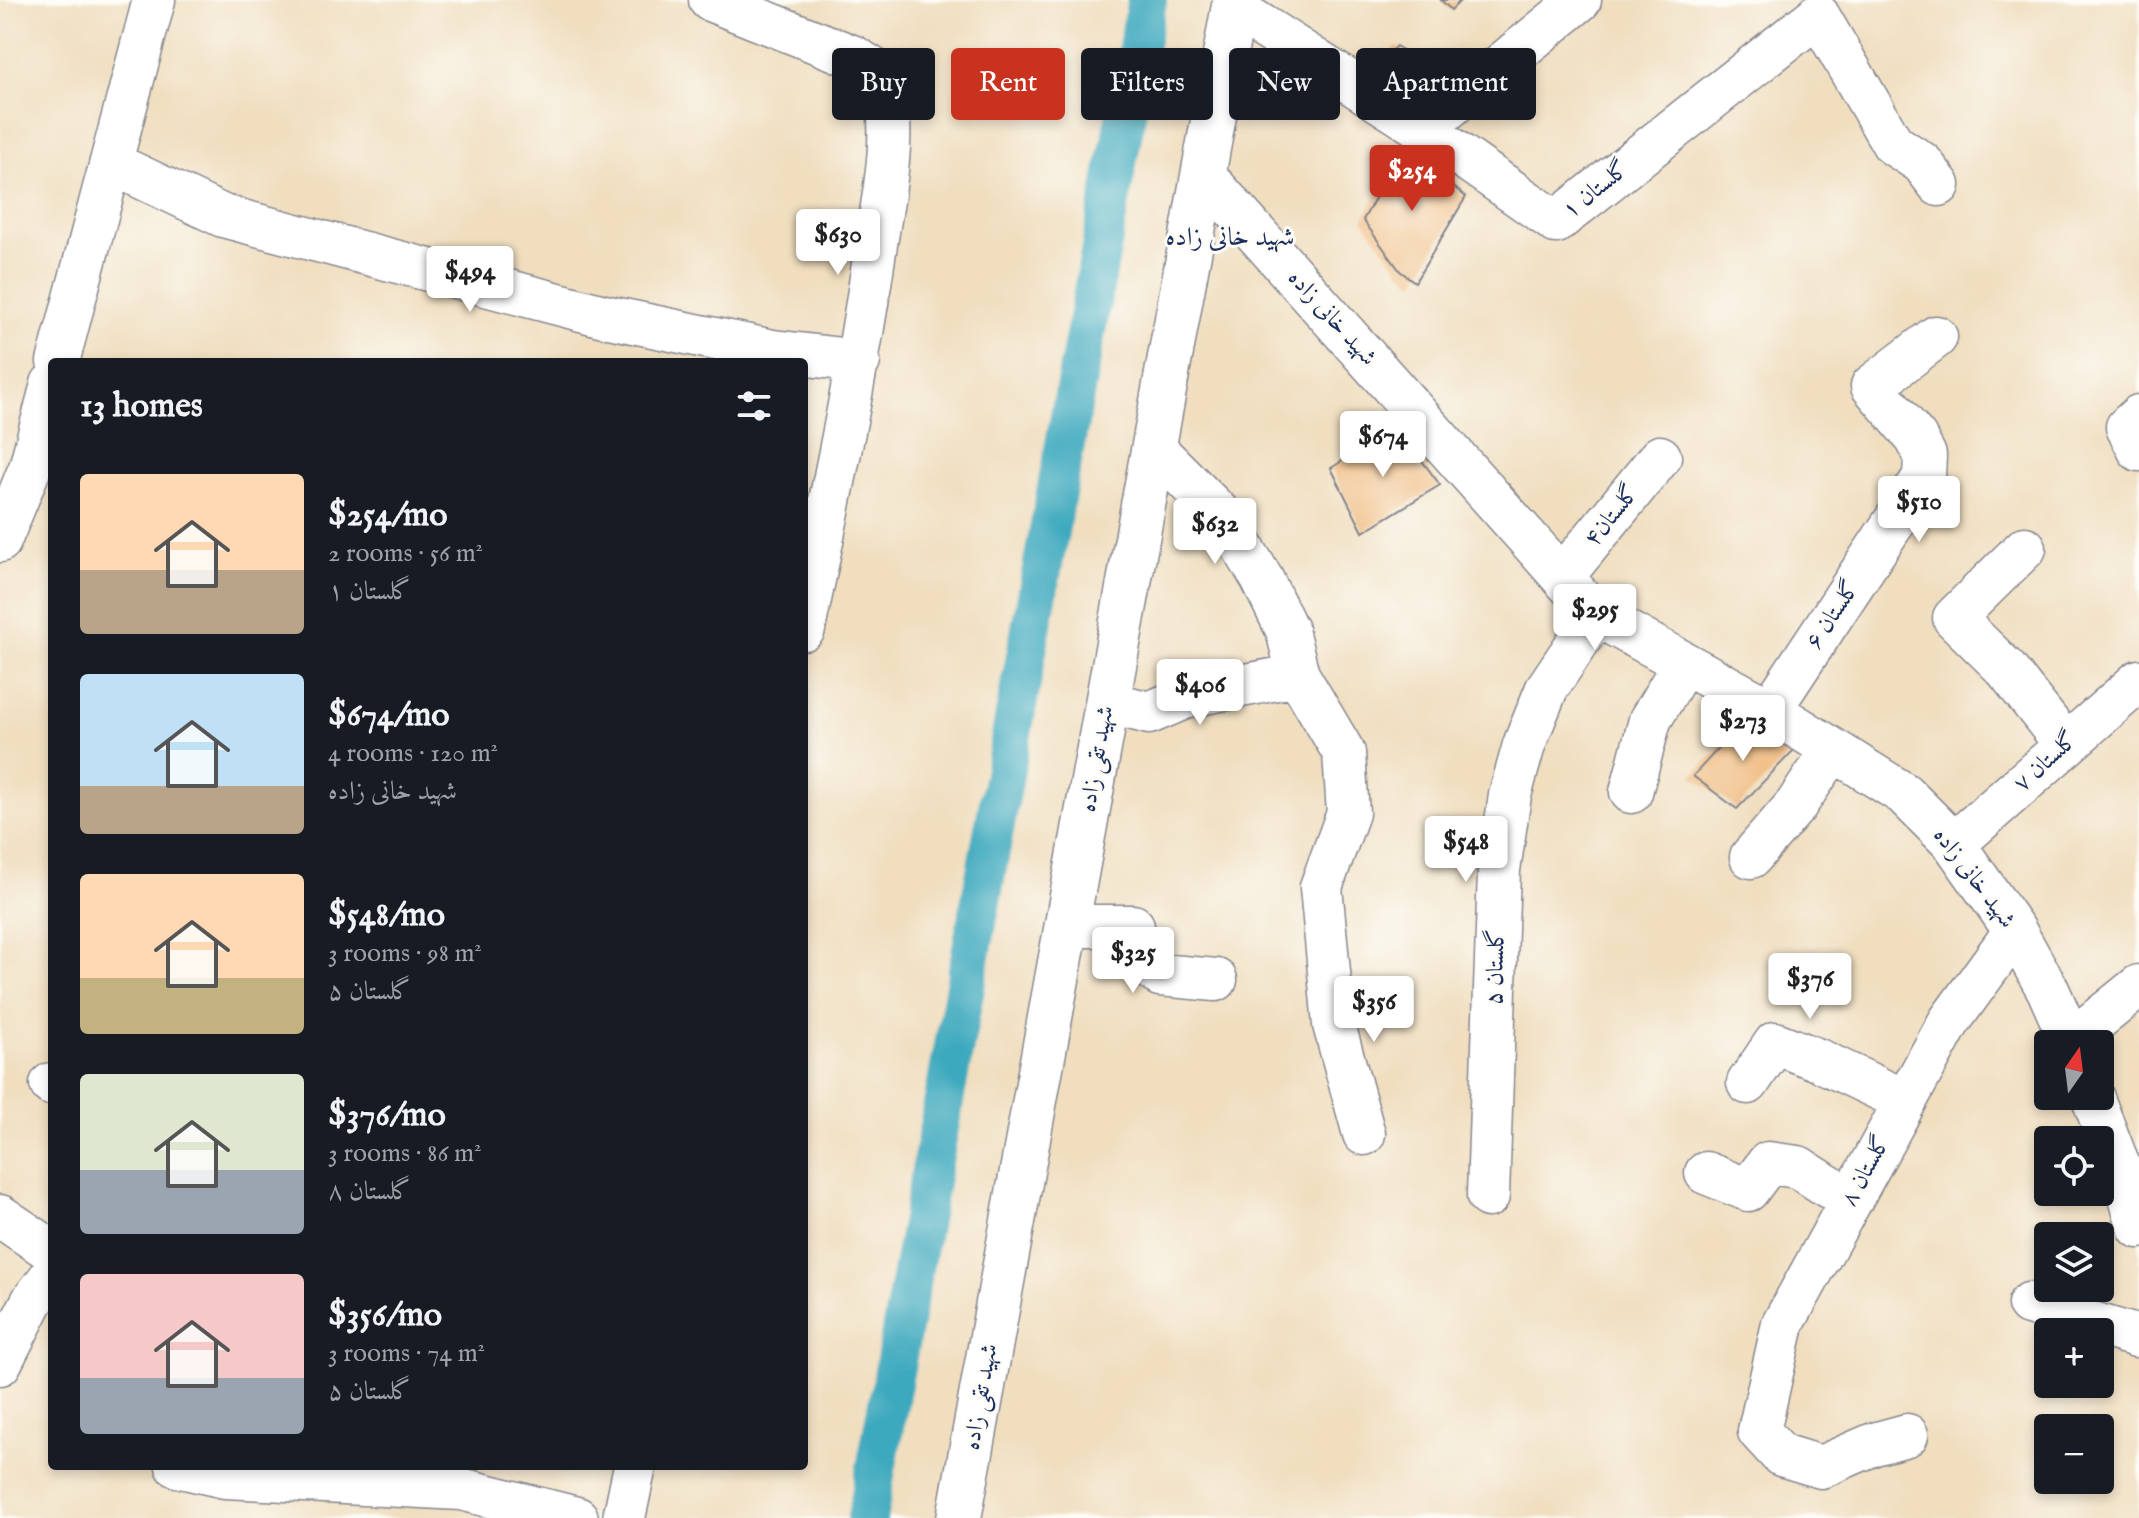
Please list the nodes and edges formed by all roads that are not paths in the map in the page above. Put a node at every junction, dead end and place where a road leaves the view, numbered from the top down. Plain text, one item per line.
1 (154, 0) edge
2 (710, 0) edge
3 (1580, 0) edge
4 (1234, 4) edge
5 (1423, 129) junction
6 (111, 163) junction
7 (1203, 174) junction
8 (1939, 185) dead end
9 (1936, 337) dead end
10 (59, 358) edge
11 (859, 361) junction
12 (48, 416) edge
13 (1154, 448) junction
14 (1660, 457) dead end
15 (41, 473) edge
16 (0, 541) edge
17 (2025, 548) dead end
18 (1563, 576) junction
19 (808, 610) edge
20 (1596, 615) junction
21 (1684, 663) junction
22 (1298, 675) junction
23 (2139, 681) edge
24 (1107, 702) junction
25 (1770, 710) junction
26 (2066, 745) junction
27 (1833, 750) junction
28 (1631, 792) dead end
29 (1954, 844) junction
30 (1751, 857) dead end
31 (1067, 926) junction
32 (2015, 931) junction
33 (1216, 980) dead end
34 (2139, 986) edge
35 (2066, 1030) edge
36 (2086, 1030) edge
37 (1748, 1083) dead end
38 (1905, 1101) junction
39 (2099, 1110) edge
40 (1364, 1134) dead end
41 (2131, 1170) edge
42 (1706, 1173) dead end
43 (1488, 1196) dead end
44 (1853, 1196) junction
45 (0, 1216) edge
46 (2139, 1227) edge
47 (48, 1248) edge
48 (48, 1280) edge
49 (2029, 1304) dead end
50 (2138, 1344) edge
51 (0, 1364) edge
52 (1907, 1435) dead end
53 (194, 1470) edge
54 (634, 1470) edge
55 (577, 1518) edge
56 (624, 1518) edge
57 (959, 1518) edge

1 - 6 street
2 - 11 street
3 - 5 street
4 - 5 street, گلستان ۱
4 - 7 main road, شهید تقی زاده
5 - 8 street, گلستان ۱
6 - 10 street
6 - 11 street
7 - 13 main road, شهید تقی زاده
7 - 18 street, شهید خانی زاده
9 - 25 street, گلستان ۶
11 - 19 street
12 - 15 street
13 - 22 street
13 - 24 main road, شهید تقی زاده
14 - 18 street, گلستان۴
15 - 16 street
17 - 26 street
18 - 20 street, شهید خانی زاده
20 - 21 street, شهید خانی زاده
20 - 43 street, گلستان ۵
21 - 25 street, شهید خانی زاده
21 - 28 street
22 - 24 street
22 - 40 street
23 - 26 street, گلستان ٧
24 - 31 main road, شهید تقی زاده
25 - 27 street, شهید خانی زاده
26 - 29 street, گلستان ٧
27 - 29 street, شهید خانی زاده
27 - 30 street
29 - 32 street, شهید خانی زاده
31 - 33 street
31 - 57 main road, شهید تقی زاده
32 - 35 street, شهید خانی زاده
32 - 38 street, گلستان ۸
34 - 36 street
37 - 38 street
38 - 44 street, گلستان ۸
39 - 41 street
41 - 46 street
42 - 44 street
44 - 52 street, گلستان ۸
45 - 47 street
48 - 51 street
49 - 50 street
53 - 55 street
54 - 56 street

